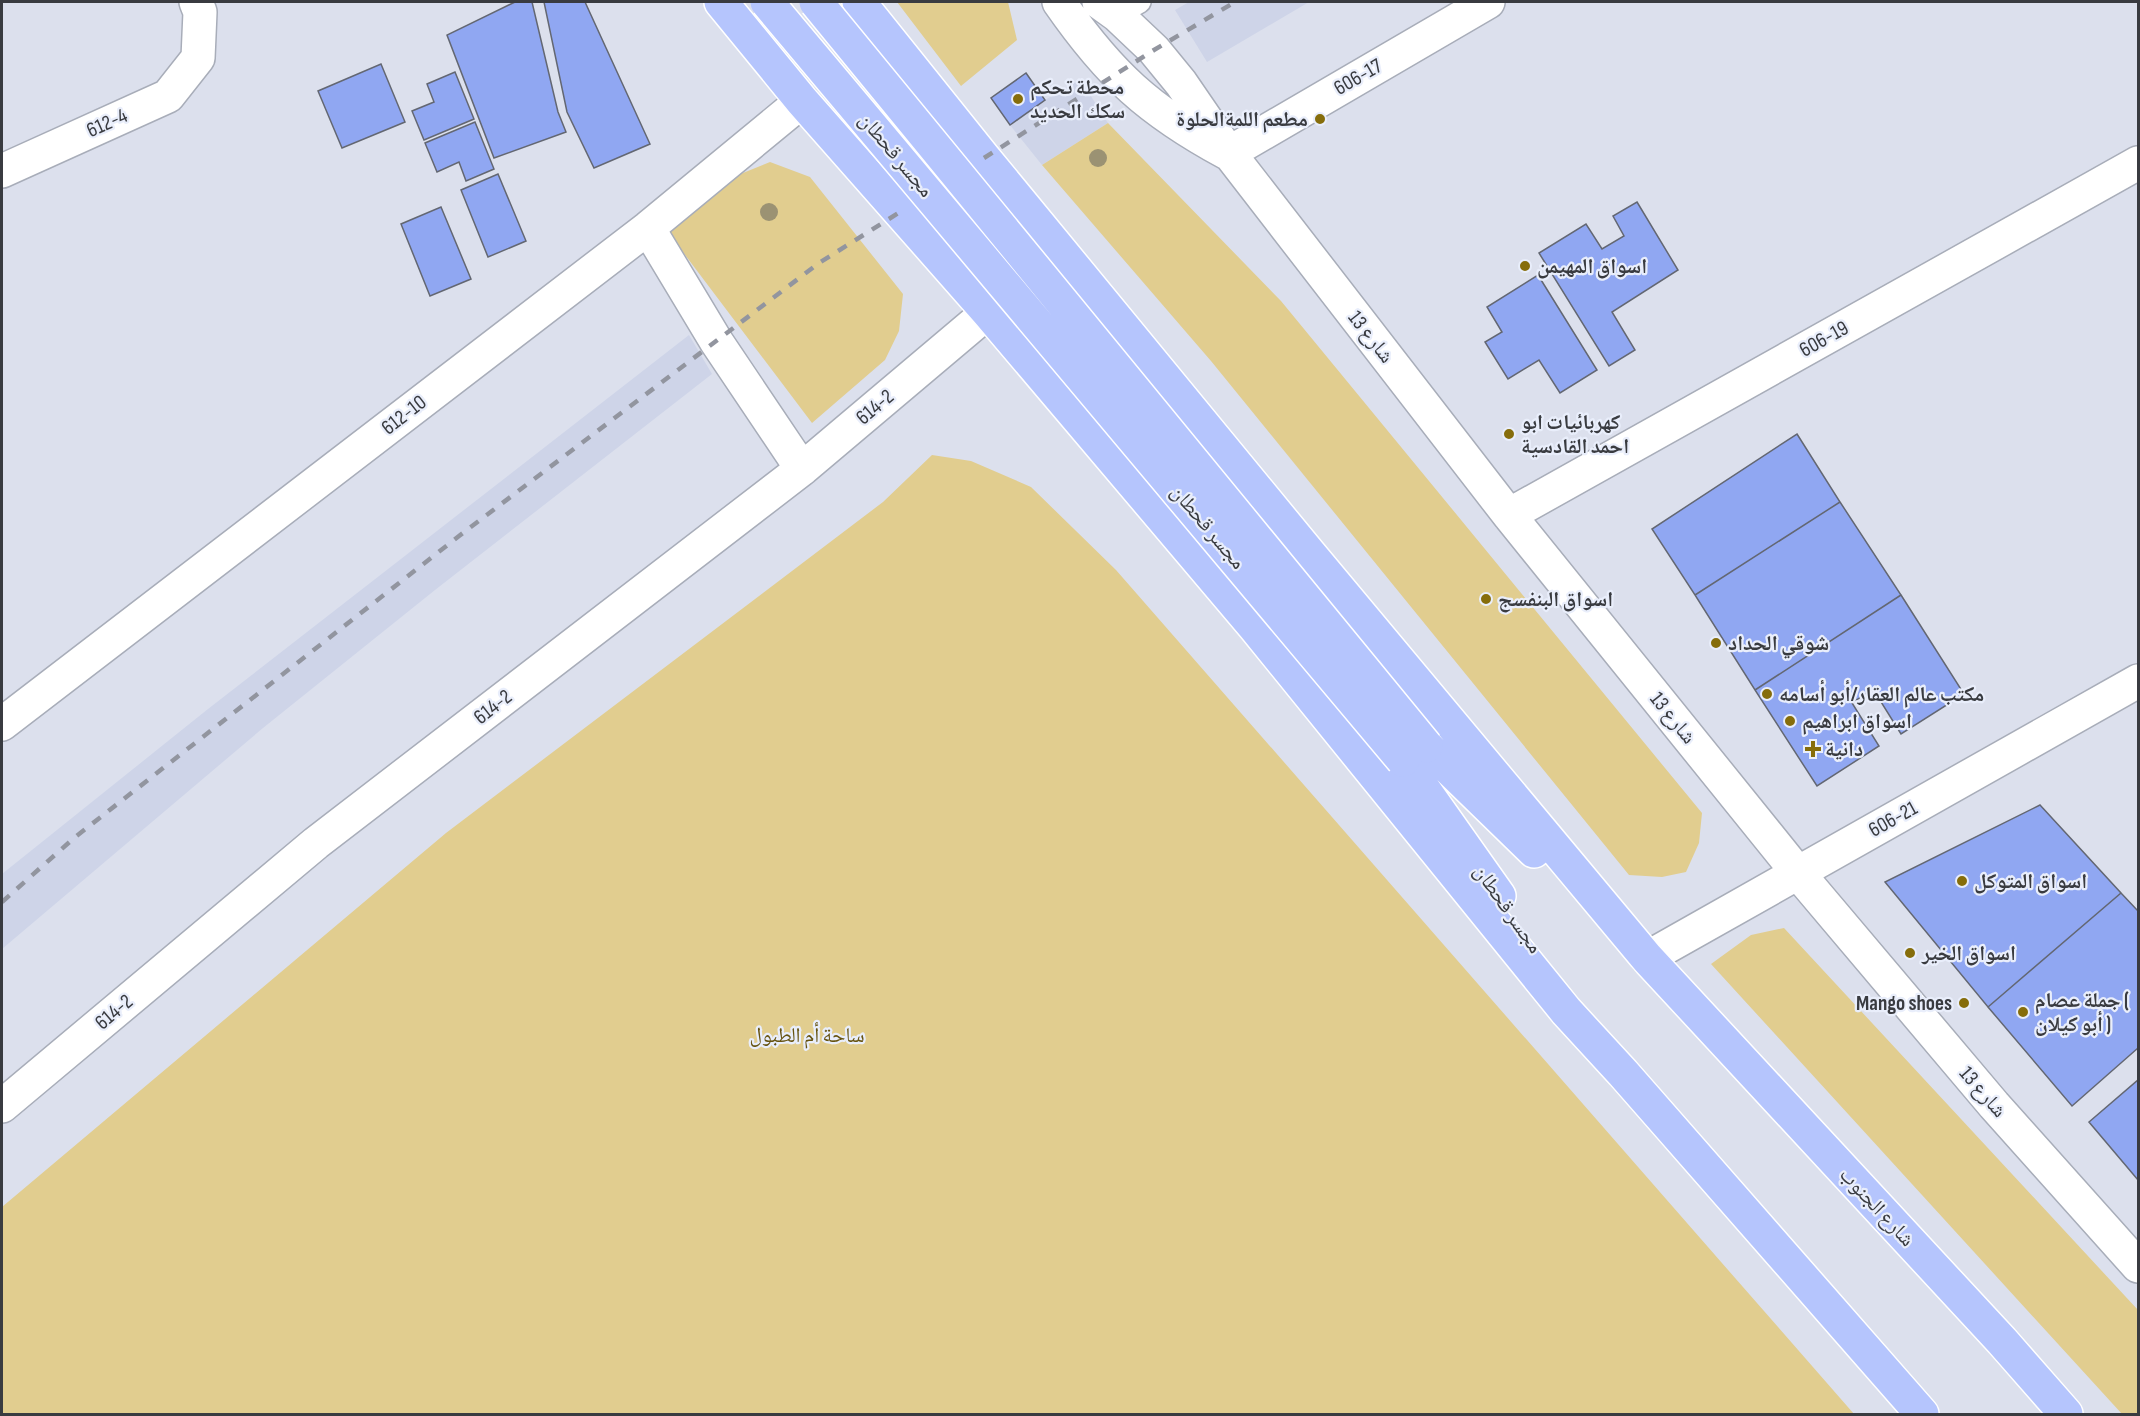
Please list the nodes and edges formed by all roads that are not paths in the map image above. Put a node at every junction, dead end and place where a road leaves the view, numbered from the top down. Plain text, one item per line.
1 (196, 2) edge
2 (720, 2) edge
3 (767, 2) edge
4 (816, 2) edge
5 (859, 2) edge
6 (1059, 2) edge
7 (1488, 2) edge
8 (1119, 6) edge
9 (802, 101) junction
10 (1229, 153) junction
11 (2139, 163) edge
12 (2, 171) edge
13 (648, 228) junction
14 (987, 312) junction
15 (802, 469) junction
16 (1509, 515) junction
17 (2139, 681) edge
18 (2, 724) edge
19 (1415, 753) junction
20 (1798, 873) junction
21 (1647, 958) junction
22 (1687, 1002) junction
23 (1623, 1073) junction
24 (2, 1106) edge
25 (2139, 1266) edge
26 (1922, 1414) edge
27 (2066, 1414) edge

1 - 12 street, 612-4
2 - 9 main road
3 - 19 main road, مجسر قحطان, bridge
4 - 19 main road, مجسر قحطان, bridge
5 - 21 main road
6 - 10 street
7 - 10 street, 606-17
8 - 10 street, شارع 13
9 - 13 street, 612-10
9 - 14 main road
10 - 16 street, شارع 13
11 - 16 street, 606-19
13 - 15 street
13 - 18 street, 612-10
14 - 15 street, 614-2
14 - 23 main road
15 - 24 street, 614-2
16 - 20 street, شارع 13
17 - 20 street, 606-21
19 - 22 main road, مجسر قحطان
19 - 23 main road, مجسر قحطان
20 - 21 street, 606-21
20 - 25 street, شارع 13
21 - 22 main road
22 - 27 main road, شارع الجنوب
23 - 26 main road

